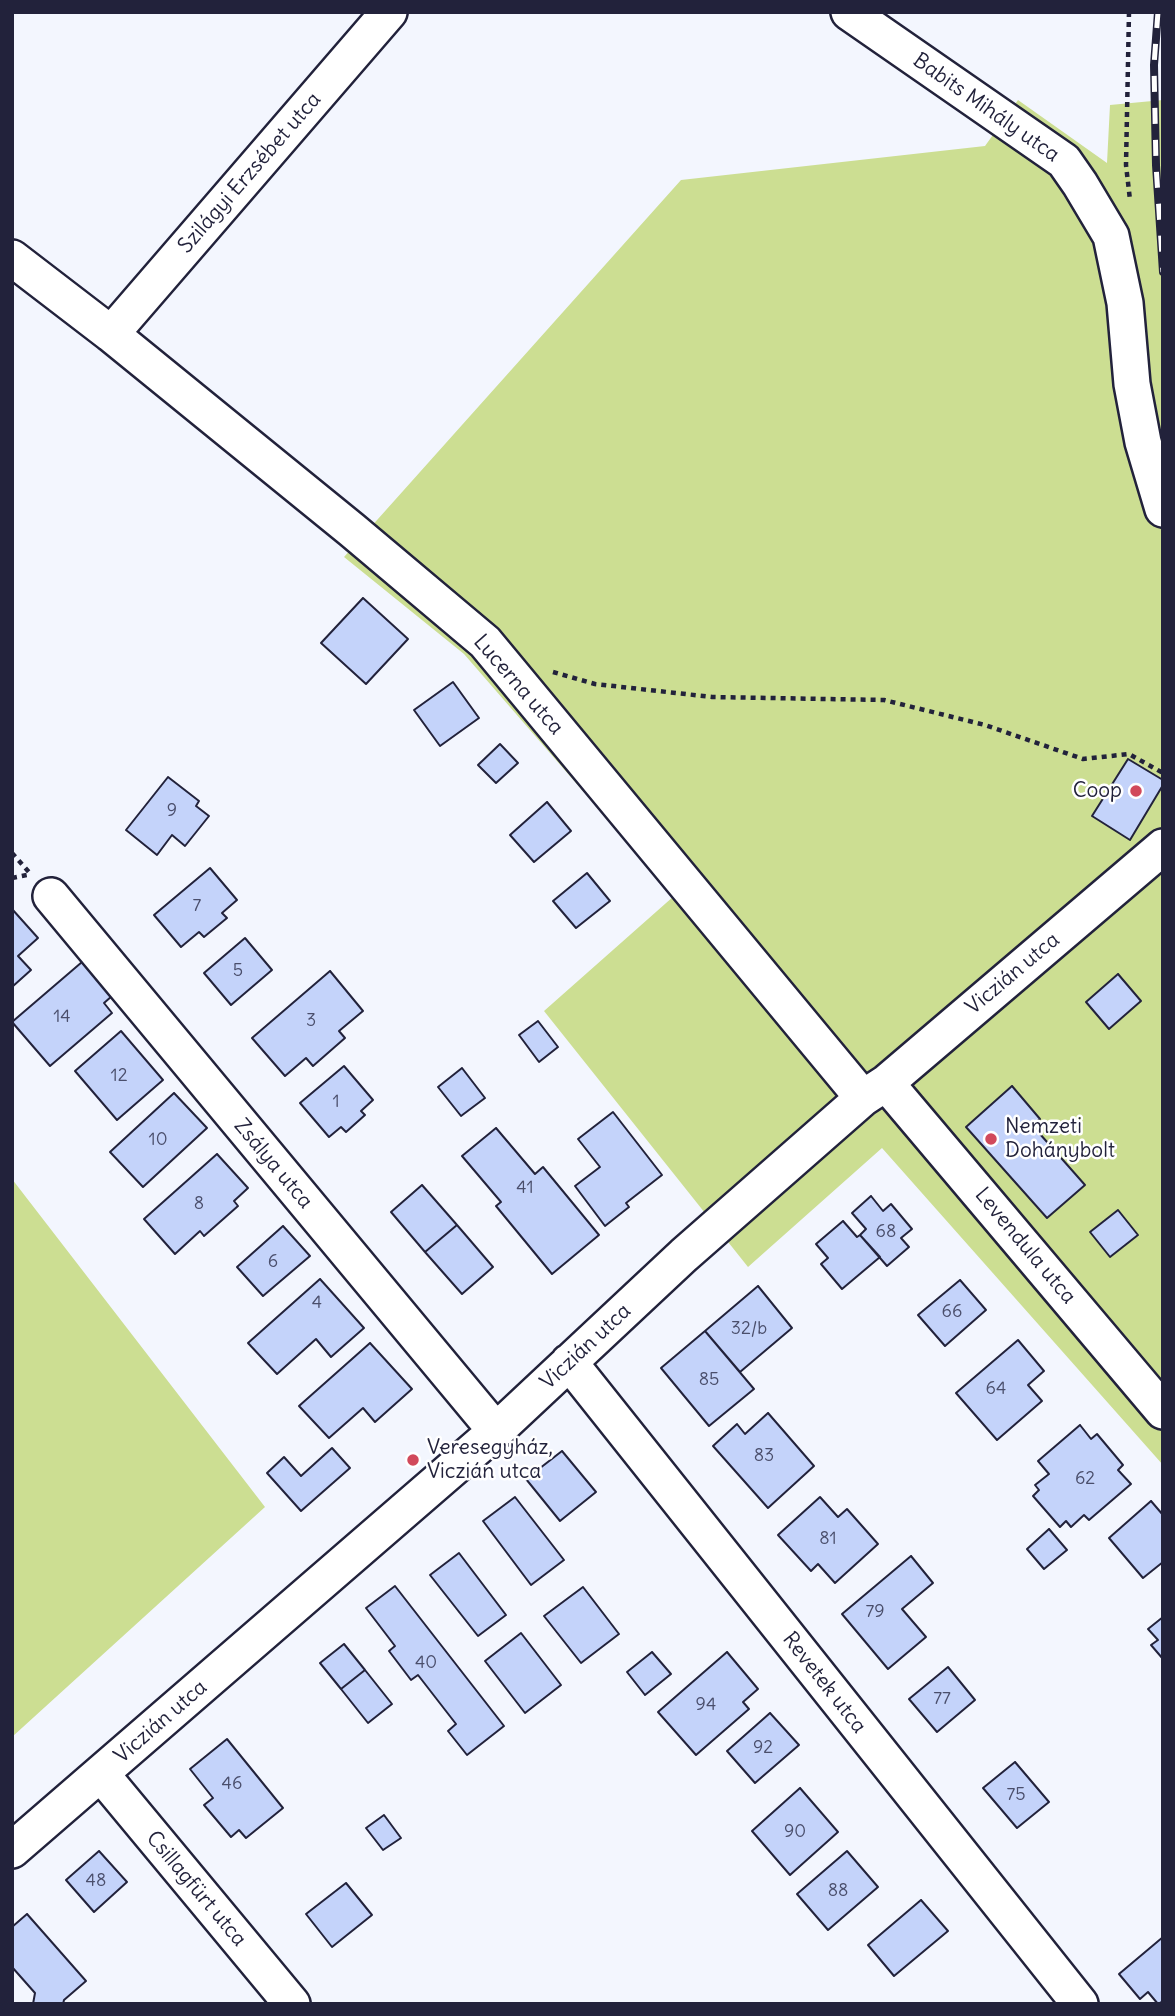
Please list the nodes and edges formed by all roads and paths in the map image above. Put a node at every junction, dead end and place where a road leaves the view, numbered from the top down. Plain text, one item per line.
1 (389, 12) edge
2 (849, 12) edge
3 (12, 258) edge
4 (111, 334) junction
5 (1163, 509) edge
6 (546, 670) dead end
7 (1163, 773) edge
8 (1163, 847) edge
9 (12, 853) edge
10 (41, 885) joint
11 (874, 1091) junction
12 (569, 1362) junction
13 (1163, 1411) edge
14 (496, 1432) junction
15 (101, 1774) junction
16 (12, 1850) edge
17 (292, 2004) edge
18 (1080, 2004) edge

1 - 4 street, Szilágyi Erzsébet utca
2 - 5 street, Babits Mihály utca
3 - 4 street, Lucerna utca
4 - 11 street, Lucerna utca
6 - 7 path
8 - 11 street, Viczián utca
9 - 10 path
10 - 14 street, Zsálya utca
11 - 12 street, Viczián utca
11 - 13 street, Levendula utca
12 - 14 street, Viczián utca
12 - 18 street, Revetek utca
14 - 15 street, Viczián utca
15 - 16 street, Viczián utca
15 - 17 street, Csillagfürt utca

